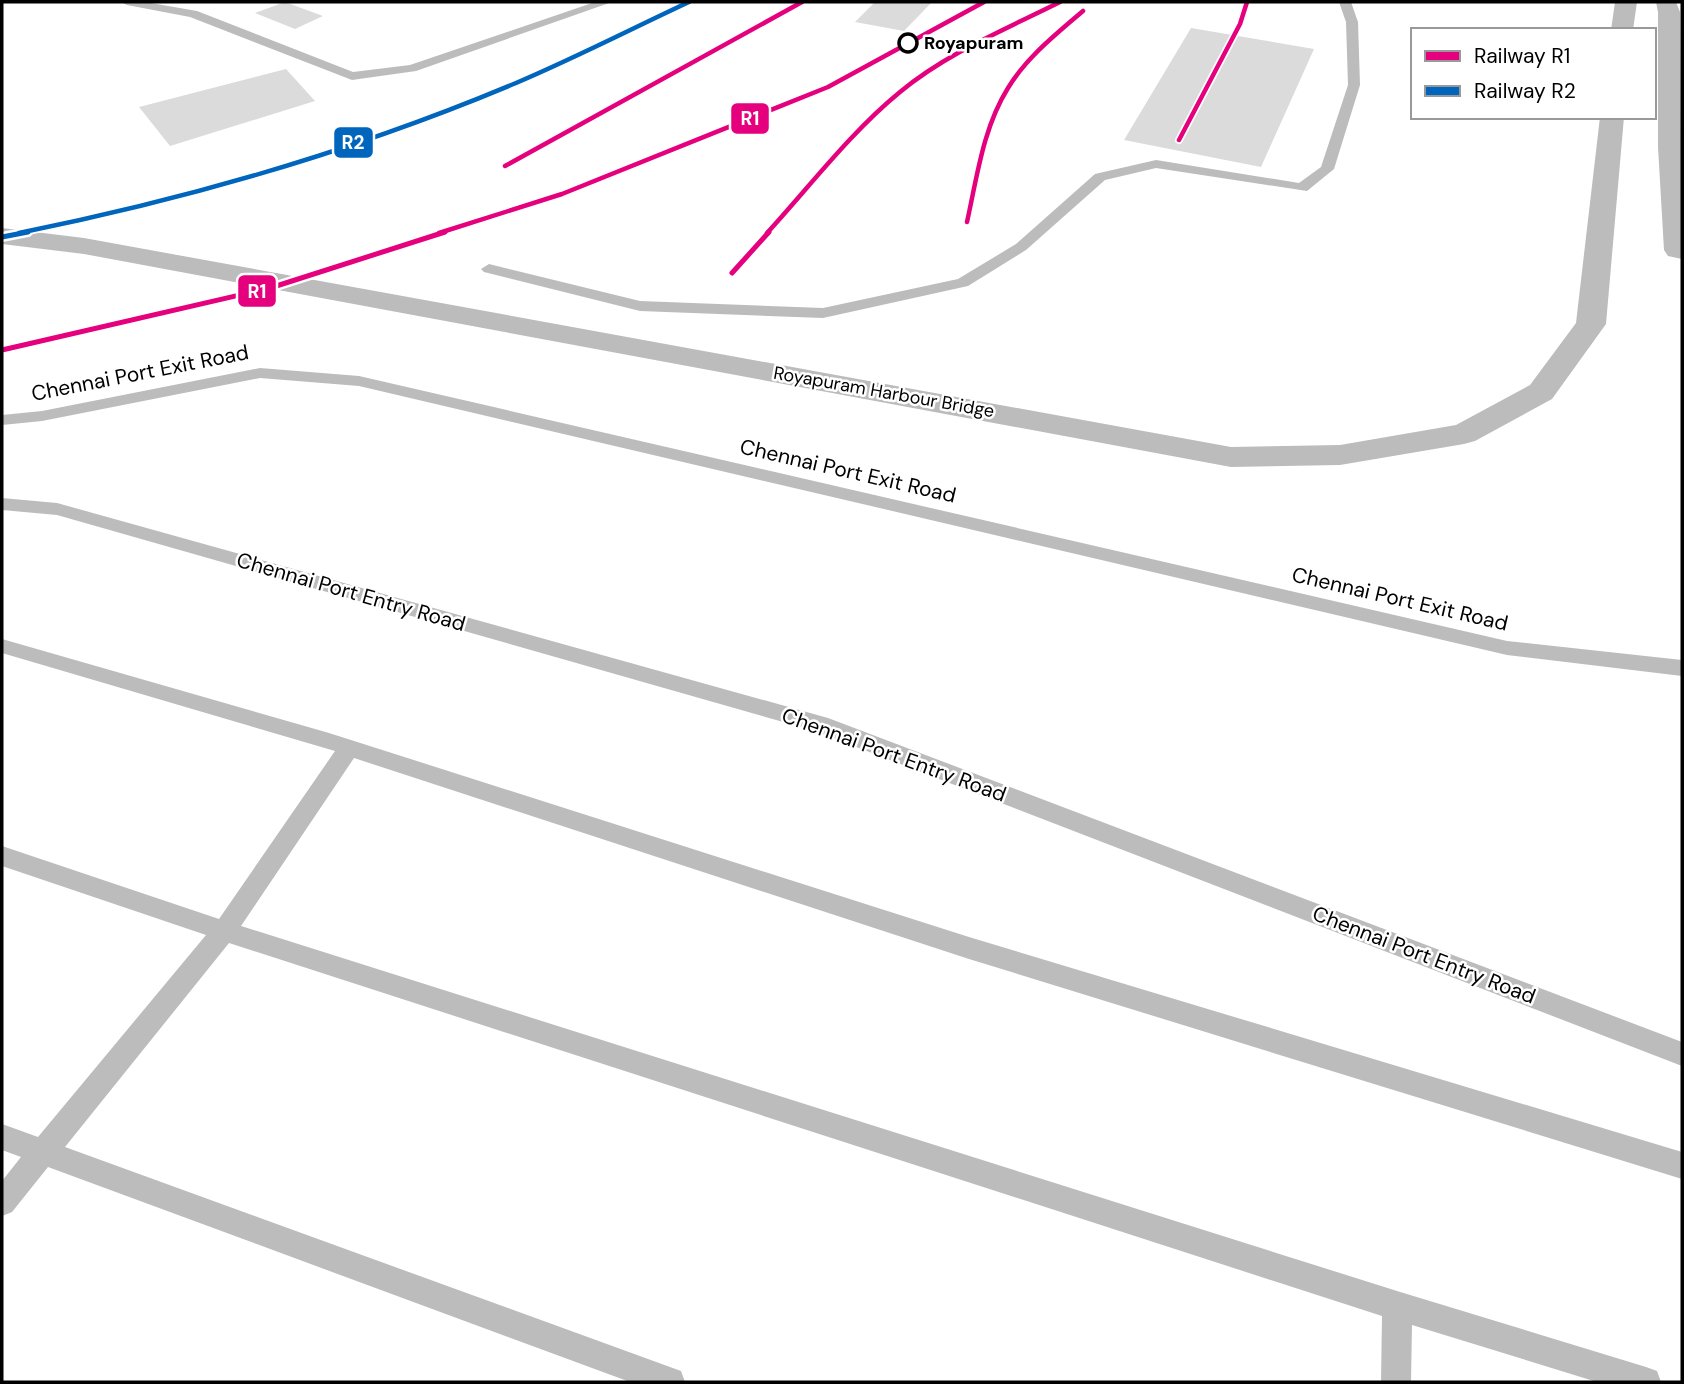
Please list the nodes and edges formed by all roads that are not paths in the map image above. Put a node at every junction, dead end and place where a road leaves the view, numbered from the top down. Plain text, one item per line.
1 (127, 2) edge
2 (606, 2) edge
3 (1345, 2) edge
4 (1626, 2) edge
5 (1672, 9) edge
6 (1622, 28) edge
7 (1677, 113) edge
8 (1612, 119) edge
9 (2, 224) edge
10 (2, 236) edge
11 (84, 246) junction
12 (1680, 250) edge
13 (489, 269) dead end
14 (2, 420) edge
15 (2, 504) edge
16 (2, 646) edge
17 (1682, 668) edge
18 (349, 748) junction
19 (2, 856) edge
20 (224, 931) junction
21 (1682, 1054) edge
22 (2, 1137) edge
23 (40, 1153) junction
24 (1682, 1165) edge
25 (2, 1202) edge
26 (1397, 1306) junction
27 (670, 1382) edge
28 (1396, 1382) edge
29 (1646, 1382) edge

1 - 2 lane
3 - 13 lane
4 - 6 main road
5 - 7 main road
7 - 12 main road
8 - 11 main road, Royapuram Harbour Bridge
9 - 11 main road
10 - 11 main road, Royapuram Harbour Bridge
14 - 17 lane, Chennai Port Exit Road
15 - 21 lane, Chennai Port Entry Road
16 - 18 lane
18 - 20 lane
18 - 24 lane
19 - 20 lane
20 - 23 lane
20 - 26 lane
22 - 23 lane
23 - 25 lane
23 - 27 lane
26 - 28 lane
26 - 29 lane

